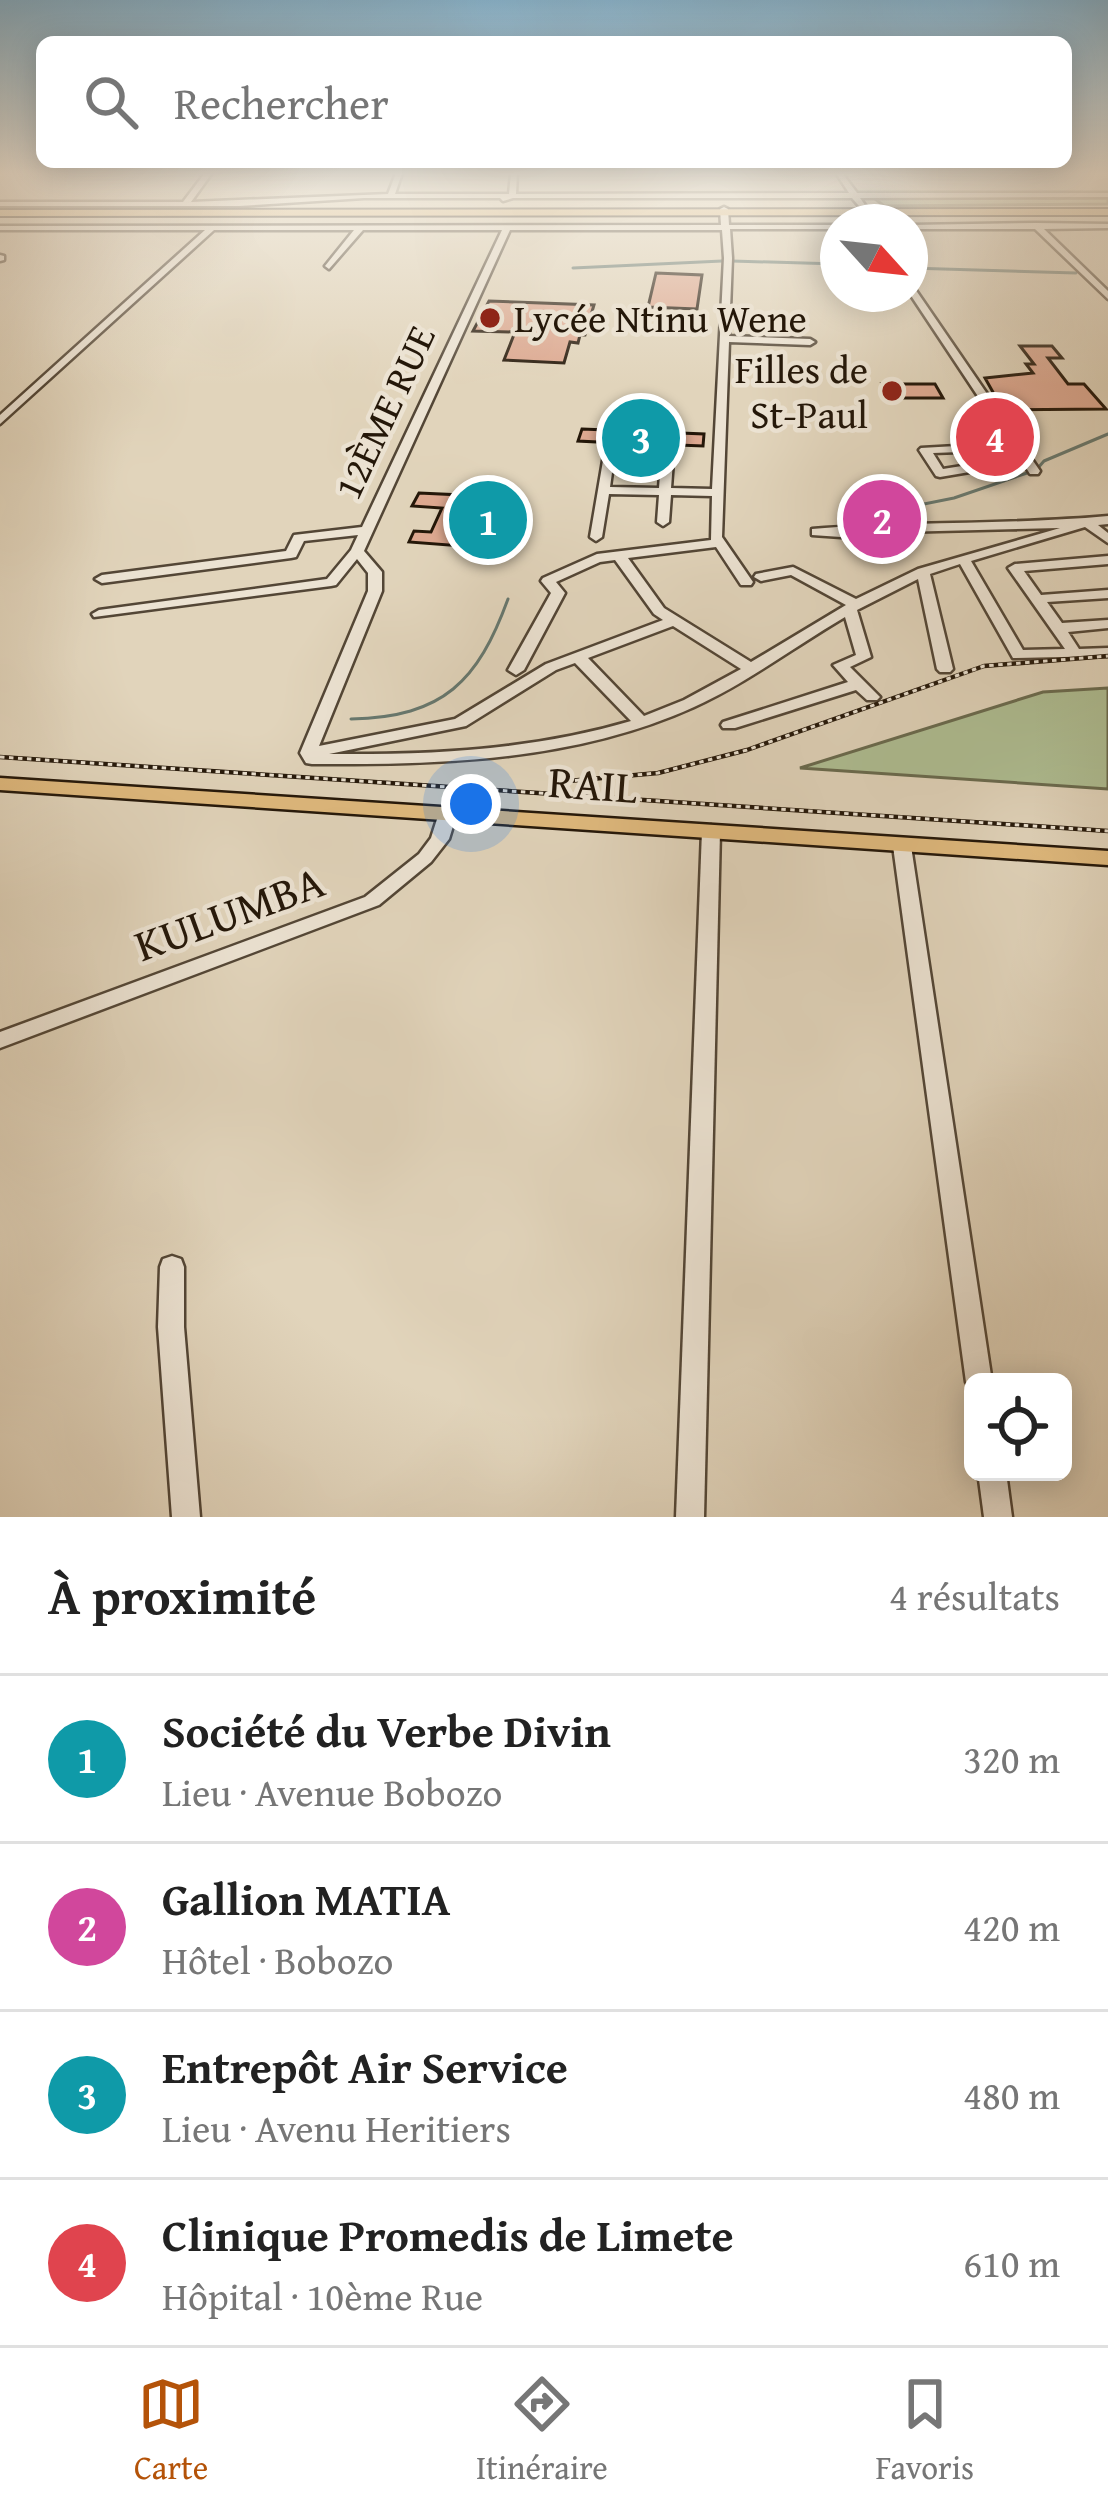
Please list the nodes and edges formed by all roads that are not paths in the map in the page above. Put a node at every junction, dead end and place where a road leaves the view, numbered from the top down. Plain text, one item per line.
1 (195, 244) edge
2 (347, 244) edge
3 (499, 244) edge
4 (728, 244) edge
5 (1055, 244) edge
6 (329, 266) dead end
7 (1108, 296) edge
8 (926, 312) edge
9 (723, 339) junction
10 (810, 342) dead end
11 (0, 421) edge
12 (1016, 446) junction
13 (668, 447) dead end
14 (609, 451) dead end
15 (1025, 458) junction
16 (1034, 471) dead end
17 (604, 490) junction
18 (666, 492) junction
19 (718, 494) junction
20 (1108, 520) edge
21 (663, 522) dead end
22 (1088, 522) junction
23 (364, 530) junction
24 (817, 532) dead end
25 (596, 537) dead end
26 (1108, 539) edge
27 (718, 543) junction
28 (357, 551) junction
29 (618, 554) junction
30 (1108, 560) edge
31 (965, 561) junction
32 (923, 572) junction
33 (102, 579) dead end
34 (1108, 595) edge
35 (1037, 599) junction
36 (852, 606) junction
37 (99, 614) dead end
38 (672, 621) junction
39 (1108, 624) edge
40 (1058, 628) junction
41 (1108, 652) edge
42 (1076, 653) junction
43 (580, 658) junction
44 (751, 668) junction
45 (945, 669) dead end
46 (516, 670) dead end
47 (858, 684) junction
48 (872, 697) dead end
49 (642, 723) junction
50 (729, 724) dead end
51 (308, 754) junction
52 (8, 787) edge
53 (448, 814) junction
54 (711, 831) junction
55 (902, 846) junction
56 (1108, 858) edge
57 (0, 1040) edge
58 (172, 1268) dead end
59 (978, 1373) edge
60 (993, 1481) edge
61 (186, 1517) edge
62 (690, 1517) edge
63 (998, 1517) edge

1 - 11 street
2 - 6 street
3 - 23 street, 12ÈME RUE
4 - 9 street
5 - 7 street
8 - 12 street
9 - 10 street
9 - 19 street
12 - 15 street
12 - 15 street
13 - 18 street
14 - 17 street
15 - 16 street
17 - 18 street
17 - 25 street
18 - 19 street
18 - 21 street
19 - 27 street
20 - 22 street
22 - 24 street
22 - 26 street
22 - 31 street
23 - 28 street, 12ÈME RUE
23 - 33 street
27 - 29 street
27 - 36 street
28 - 37 street
28 - 51 street, 12ÈME RUE
29 - 38 street
29 - 46 street
30 - 35 street
31 - 32 street
31 - 42 street
32 - 36 street
32 - 45 street
34 - 35 street
35 - 40 street
36 - 44 street
36 - 47 street
38 - 43 street
38 - 44 street
39 - 40 street
40 - 42 street
41 - 42 street
43 - 49 street
43 - 51 street
44 - 49 street
47 - 48 street
47 - 50 street
49 - 51 street
52 - 53 main road, RAIL
53 - 54 main road, RAIL
53 - 57 street, KULUMBA
54 - 55 main road, RAIL
54 - 62 street
55 - 56 main road, RAIL
55 - 59 street
58 - 61 street
60 - 63 street

